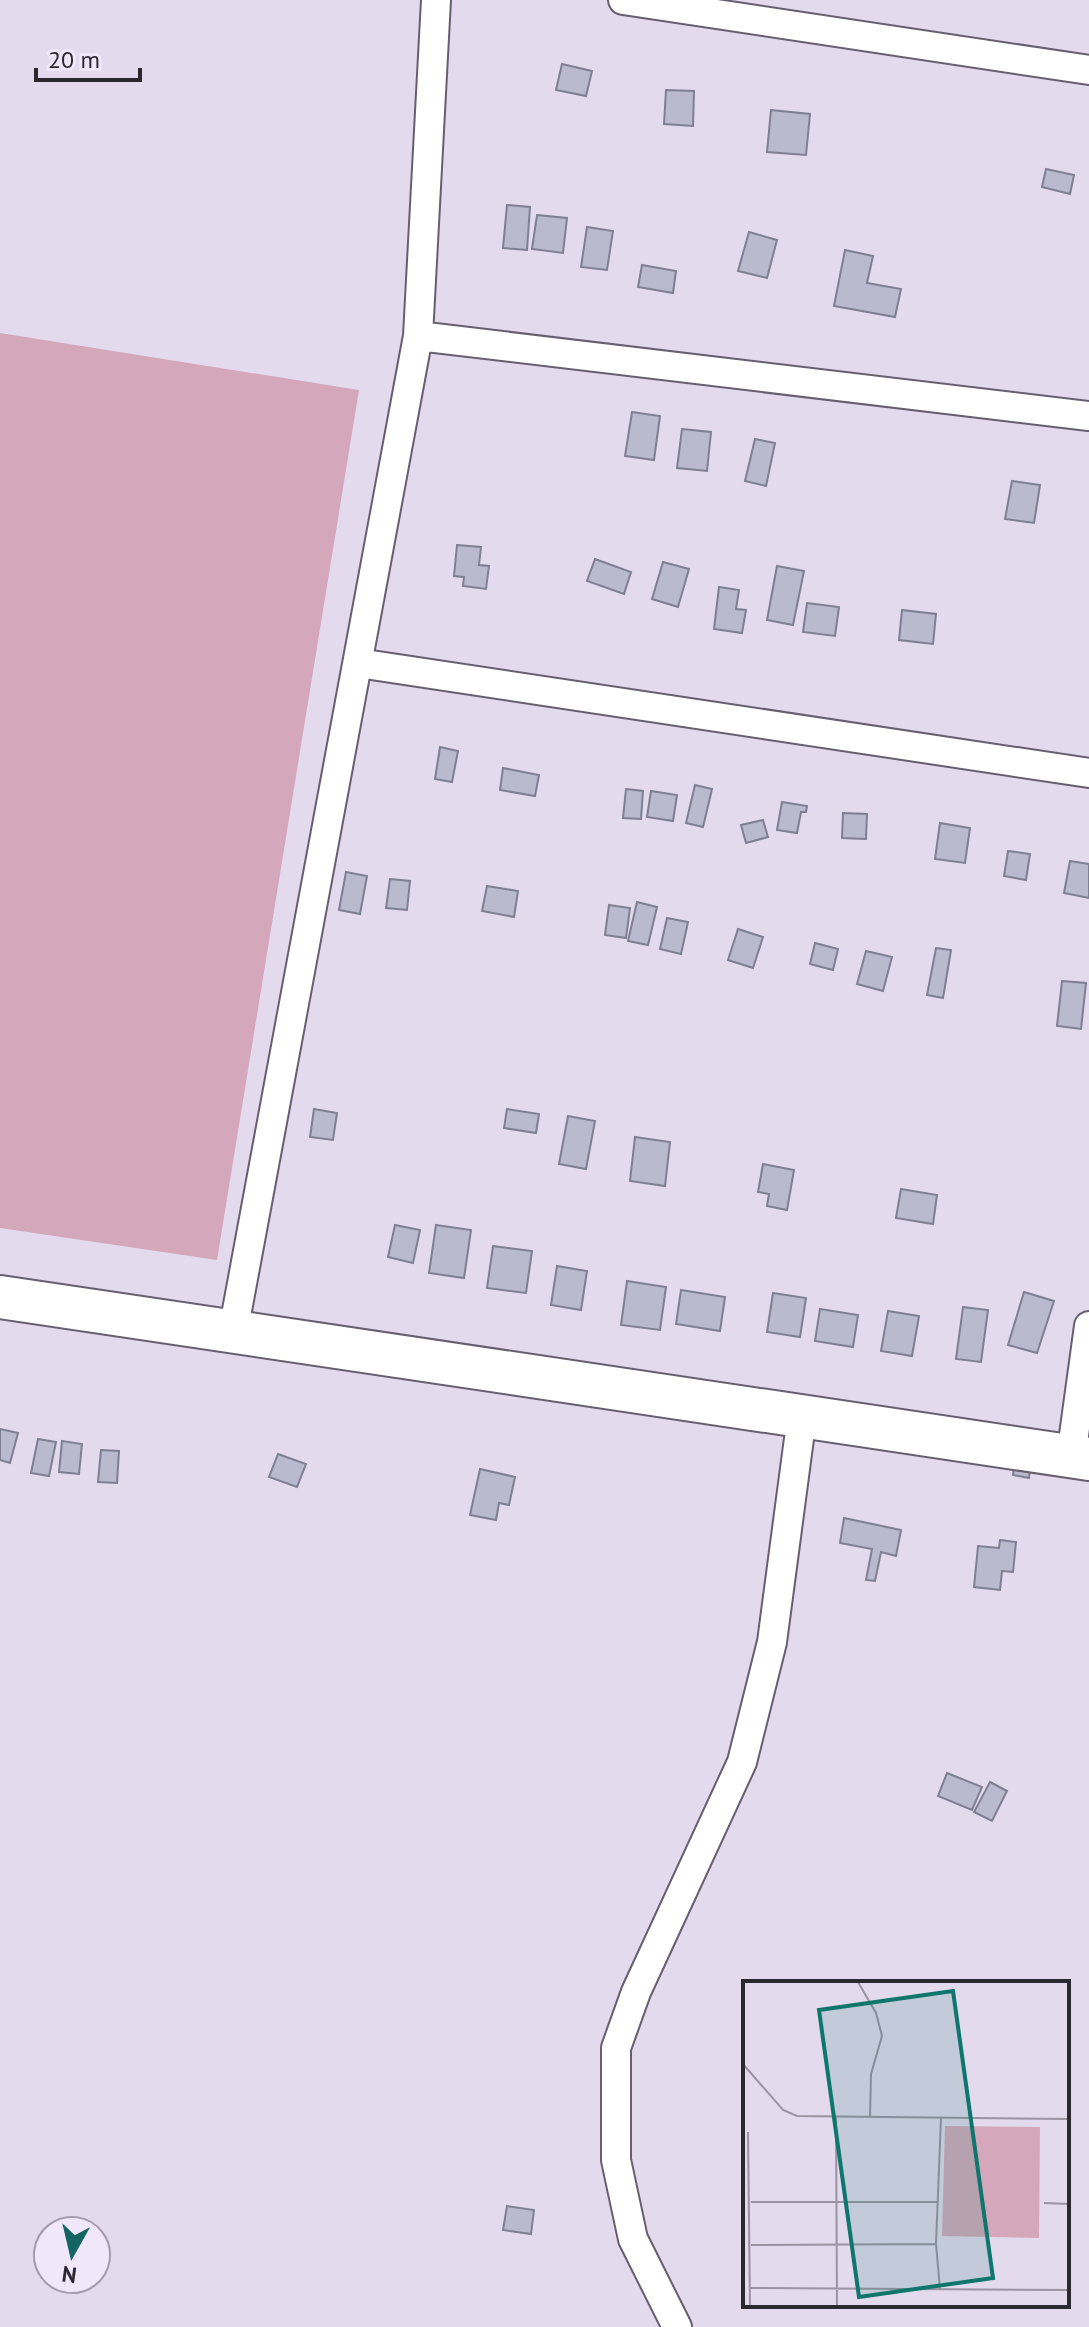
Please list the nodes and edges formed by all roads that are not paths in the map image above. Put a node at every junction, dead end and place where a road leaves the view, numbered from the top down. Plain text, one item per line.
1 (436, 0) edge
2 (623, 0) edge
3 (1089, 70) edge
4 (418, 336) junction
5 (1089, 416) edge
6 (358, 663) junction
7 (1089, 773) edge
8 (0, 1297) edge
9 (1089, 1326) edge
10 (233, 1332) junction
11 (802, 1416) junction
12 (1080, 1458) edge
13 (677, 2327) edge

1 - 4 street
2 - 3 street
4 - 5 street
4 - 6 street
6 - 7 street
6 - 10 street
8 - 10 main road
9 - 12 street
10 - 11 main road
11 - 12 main road
11 - 13 street

